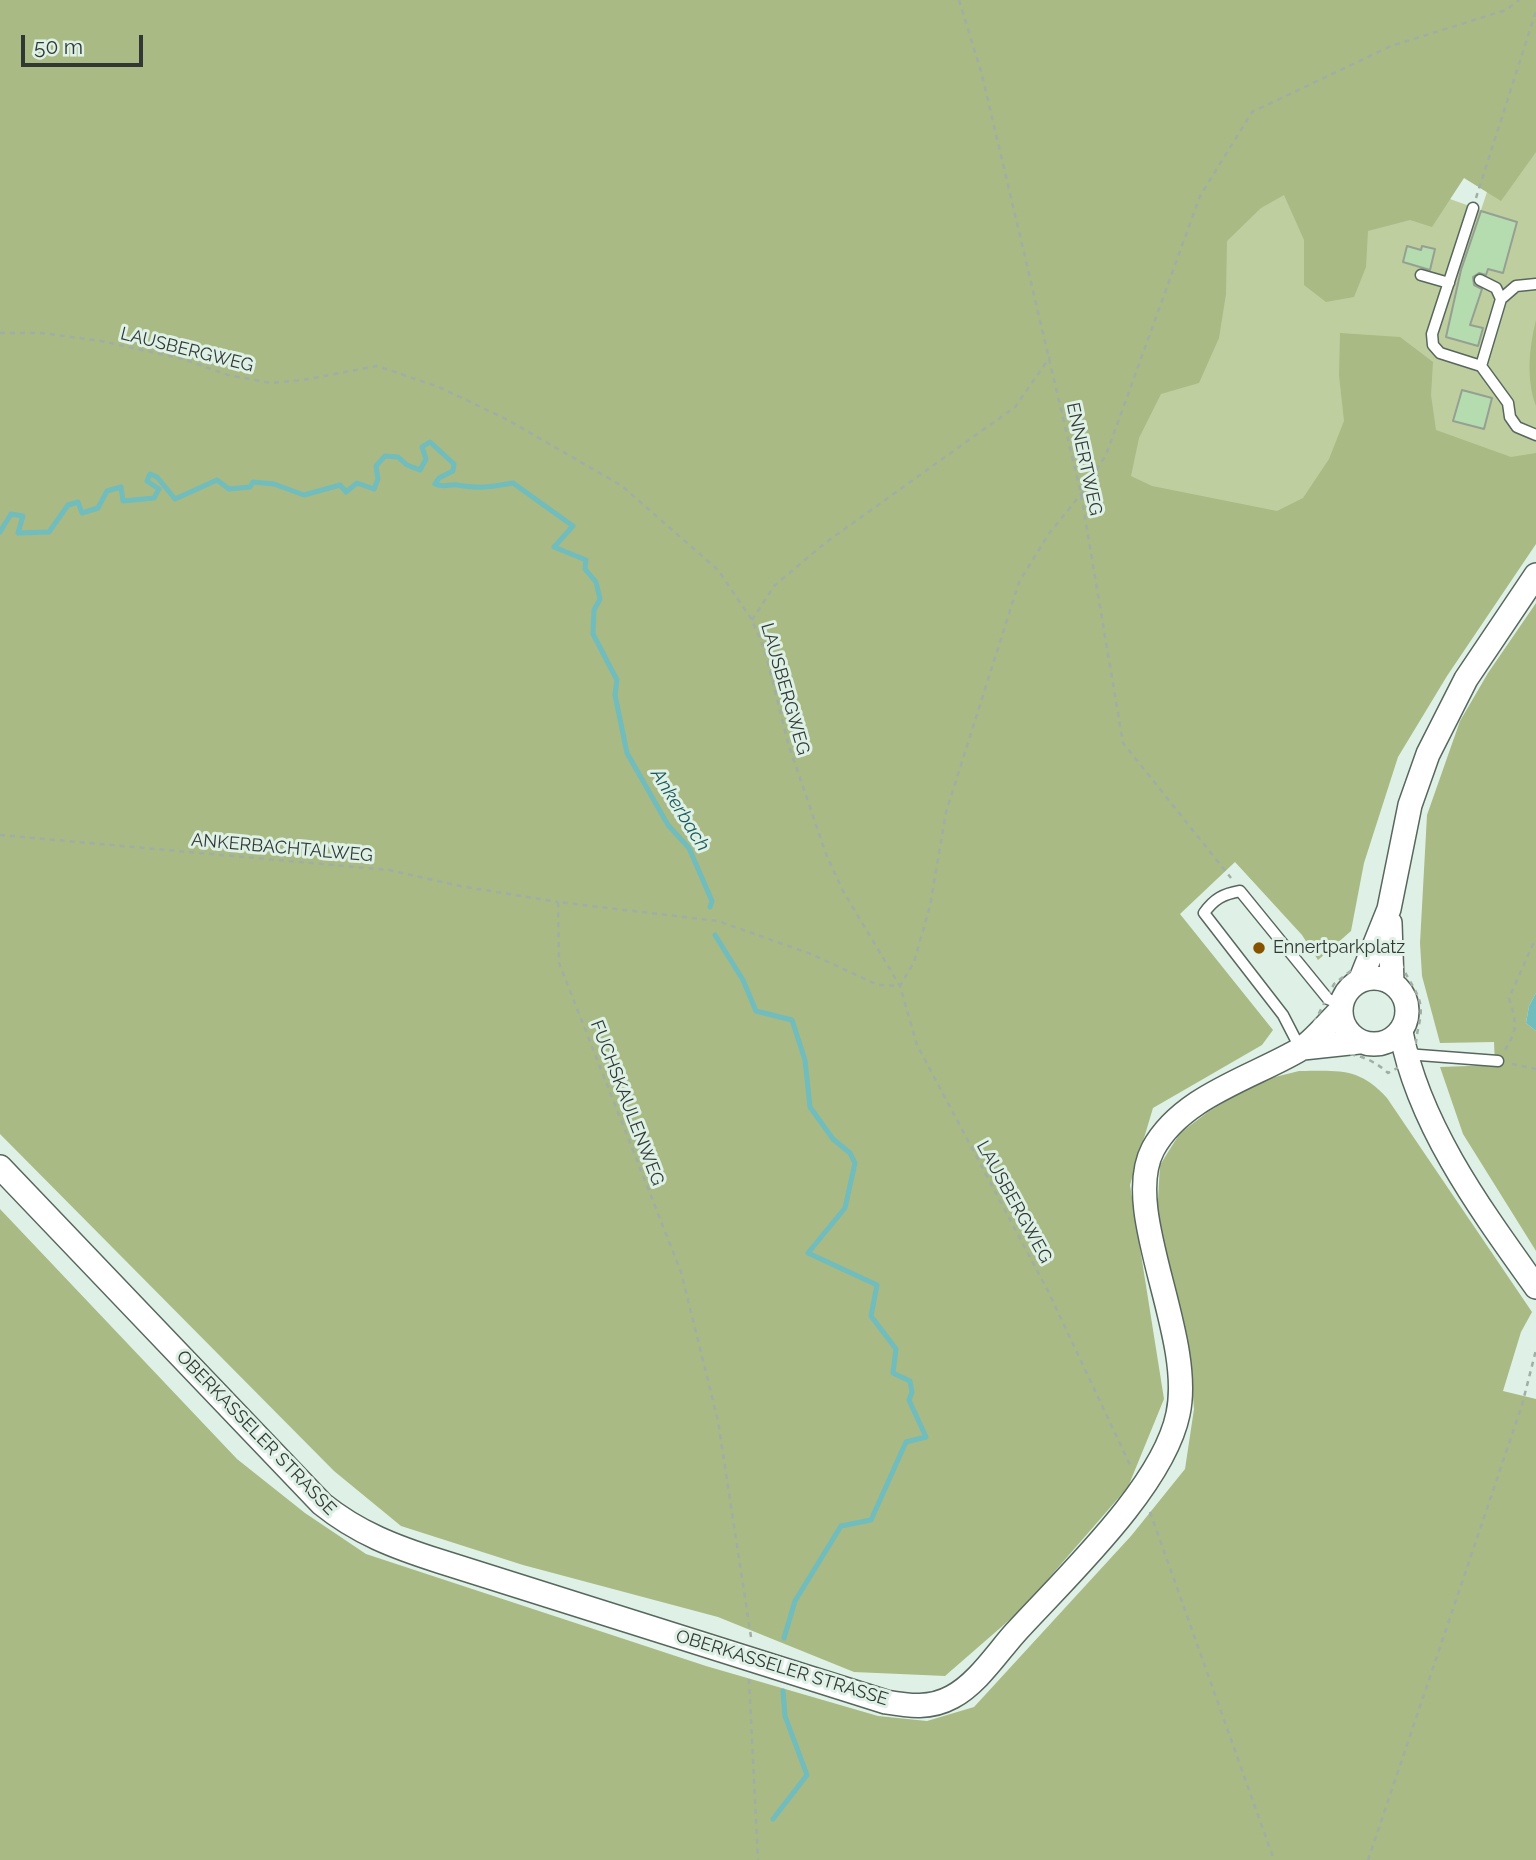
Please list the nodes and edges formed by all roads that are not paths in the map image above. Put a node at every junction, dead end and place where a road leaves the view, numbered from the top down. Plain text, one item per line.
1 (1473, 208) road end
2 (1421, 275) dead end
3 (1480, 280) dead end
4 (1449, 283) junction
5 (1536, 284) edge
6 (1501, 299) junction
7 (1481, 366) junction
8 (1536, 435) edge
9 (1536, 575) edge
10 (1377, 952) junction
11 (1360, 981) junction
12 (1392, 983) junction
13 (1341, 1007) junction
14 (1401, 1032) junction
15 (1364, 1043) junction
16 (1302, 1048) junction
17 (1408, 1059) junction
18 (1498, 1061) road end
19 (1420, 1098) junction
20 (0, 1167) edge
21 (1536, 1287) edge

1 - 4 lane
2 - 4 lane
3 - 6 lane
4 - 7 lane
5 - 6 lane
6 - 7 lane
7 - 8 lane
9 - 10 street
10 - 11 street
10 - 12 street
11 - 12 street
11 - 13 street
12 - 14 street
13 - 15 street
13 - 16 street, OBERKASSELER STRASSE
13 - 16 lane
14 - 15 street
14 - 17 street
15 - 16 street, OBERKASSELER STRASSE
15 - 19 street
16 - 20 street, OBERKASSELER STRASSE
17 - 18 lane
17 - 19 street
19 - 21 street

